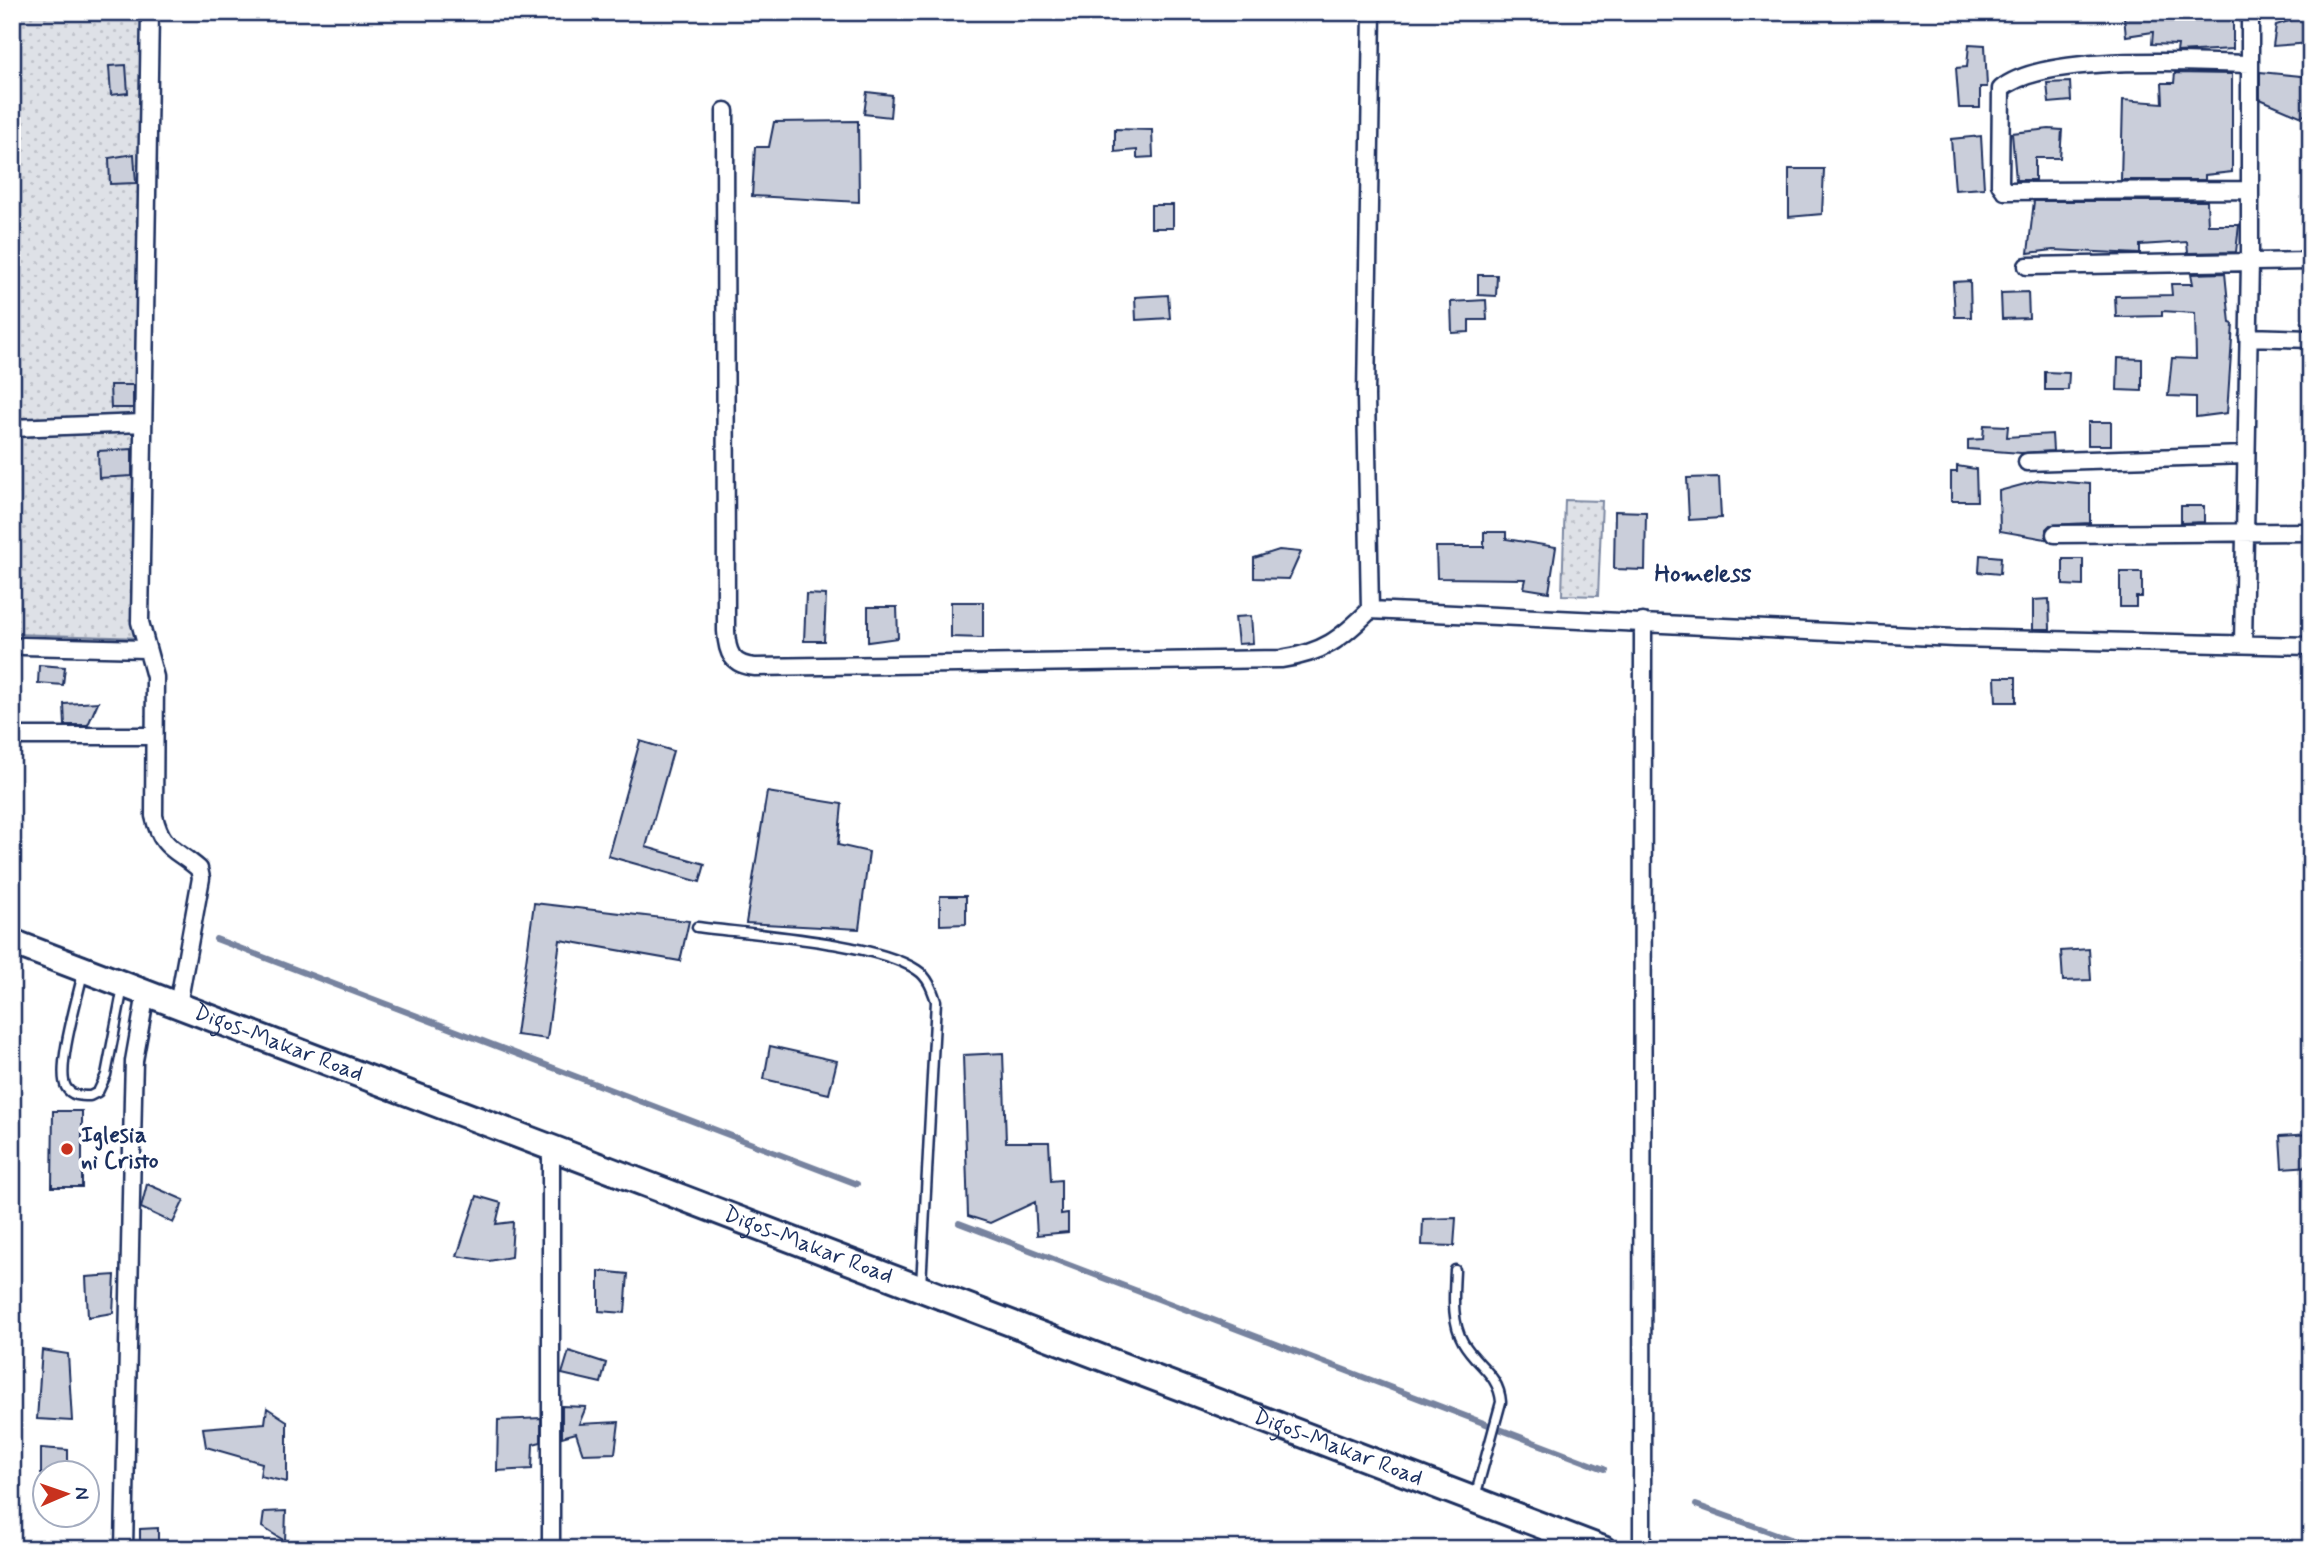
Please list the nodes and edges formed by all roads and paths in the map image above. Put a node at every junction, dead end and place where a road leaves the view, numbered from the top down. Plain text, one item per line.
1 (150, 12) edge
2 (1372, 12) edge
3 (2250, 12) edge
4 (2250, 64) junction
5 (725, 111) dead end
6 (2249, 190) junction
7 (2250, 261) junction
8 (2311, 261) edge
9 (2027, 267) dead end
10 (2248, 337) junction
11 (2311, 339) edge
12 (142, 423) junction
13 (12, 428) edge
14 (2245, 455) junction
15 (2027, 462) dead end
16 (2311, 532) edge
17 (2243, 533) junction
18 (2055, 534) dead end
19 (1370, 610) junction
20 (1643, 622) junction
21 (2242, 644) junction
22 (23, 646) dead end
23 (2311, 646) edge
24 (145, 649) junction
25 (12, 736) edge
26 (154, 736) junction
27 (697, 927) dead end
28 (12, 942) edge
29 (83, 969) junction
30 (135, 989) junction
31 (178, 1005) junction
32 (551, 1149) junction
33 (1455, 1270) dead end
34 (920, 1289) junction
35 (1475, 1500) junction
36 (124, 1549) edge
37 (551, 1549) edge
38 (1603, 1549) edge
39 (1642, 1549) edge

1 - 12 street
2 - 19 street
3 - 4 street
4 - 6 street
4 - 6 street
5 - 19 street
6 - 7 street
7 - 8 street
7 - 9 street
7 - 10 street
10 - 11 street
10 - 14 street
12 - 13 street
12 - 24 street
14 - 15 street
14 - 17 street
16 - 17 street
17 - 18 street
17 - 21 street
19 - 20 street
20 - 21 street
20 - 39 street
21 - 23 street
22 - 24 street
24 - 26 street
25 - 26 street
26 - 31 street
27 - 34 lane
28 - 29 main road, Digos-Makar Road
29 - 30 main road, Digos-Makar Road
29 - 30 lane
30 - 31 main road, Digos-Makar Road
30 - 36 street
31 - 32 main road, Digos-Makar Road
32 - 34 main road, Digos-Makar Road
32 - 37 street
33 - 35 lane
34 - 35 main road, Digos-Makar Road
35 - 38 main road, Digos-Makar Road

